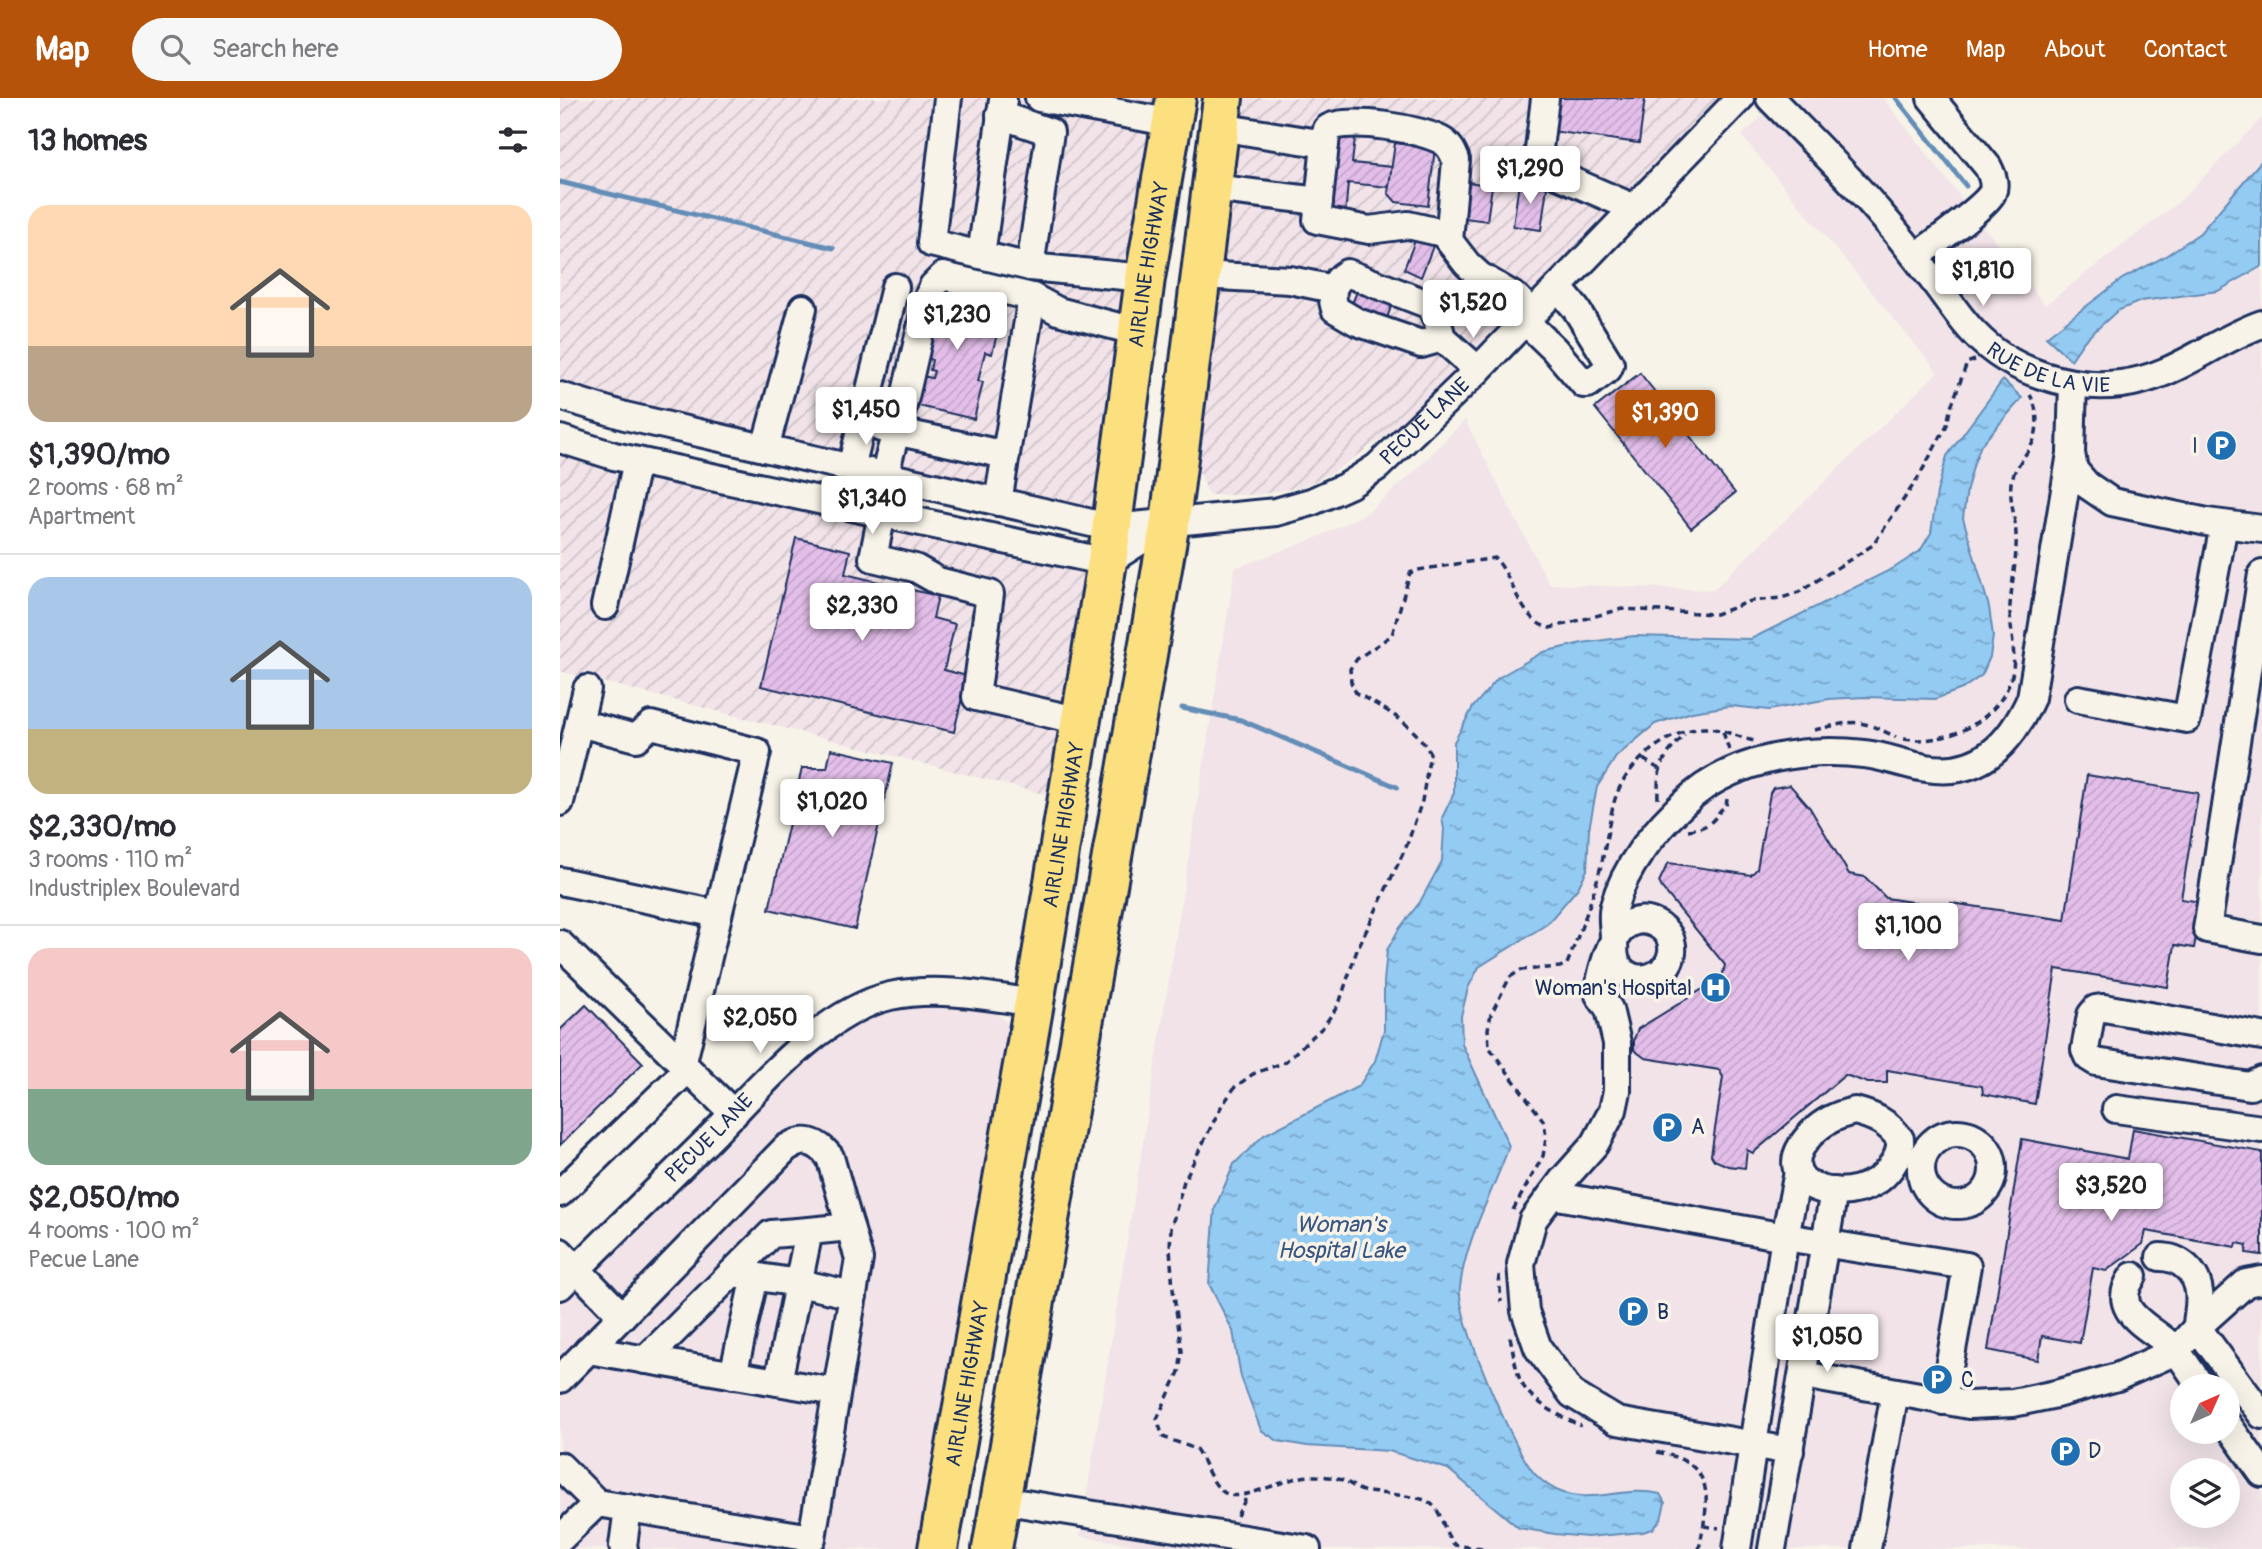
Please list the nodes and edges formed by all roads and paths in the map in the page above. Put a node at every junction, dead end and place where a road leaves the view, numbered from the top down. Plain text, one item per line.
1 (948, 98) edge
2 (1039, 98) edge
3 (1545, 98) edge
4 (1740, 98) edge
5 (1770, 98) edge
6 (1931, 98) edge
7 (1002, 106) edge
8 (1175, 110) edge
9 (1221, 113) edge
10 (1325, 144) junction
11 (1212, 188) junction
12 (1319, 201) junction
13 (1634, 208) junction
14 (1449, 241) junction
15 (981, 255) junction
16 (1916, 257) junction
17 (1031, 267) junction
18 (1201, 275) junction
19 (1145, 278) junction
20 (895, 287) dead end
21 (1558, 287) junction
22 (1333, 289) junction
23 (1032, 297) junction
24 (803, 308) dead end
25 (1528, 318) junction
26 (2262, 324) edge
27 (1138, 332) junction
28 (1442, 338) junction
29 (1983, 360) dead end
30 (1478, 370) junction
31 (2073, 383) junction
32 (2027, 391) dead end
33 (560, 396) edge
34 (862, 423) junction
35 (904, 433) junction
36 (560, 439) edge
37 (765, 449) junction
38 (2071, 453) junction
39 (1006, 455) junction
40 (637, 461) junction
41 (851, 468) junction
42 (894, 478) junction
43 (998, 502) junction
44 (882, 514) junction
45 (1170, 522) junction
46 (2224, 525) junction
47 (2262, 529) edge
48 (1110, 545) junction
49 (2262, 574) edge
50 (605, 606) dead end
51 (587, 689) dead end
52 (2078, 699) dead end
53 (1080, 721) junction
54 (579, 723) junction
55 (1809, 731) dead end
56 (1762, 742) dead end
57 (1642, 758) junction
58 (1659, 769) dead end
59 (560, 802) edge
60 (560, 881) edge
61 (718, 914) junction
62 (2262, 939) edge
63 (1615, 941) junction
64 (560, 944) edge
65 (1637, 978) junction
66 (1034, 1003) junction
67 (1609, 1009) junction
68 (2262, 1036) edge
69 (685, 1068) junction
70 (2262, 1080) edge
71 (2116, 1109) dead end
72 (734, 1114) junction
73 (2262, 1129) edge
74 (1798, 1172) junction
75 (1834, 1191) junction
76 (560, 1193) edge
77 (1552, 1195) junction
78 (1511, 1215) dead end
79 (850, 1227) junction
80 (809, 1231) junction
81 (1785, 1237) junction
82 (1825, 1242) junction
83 (2160, 1257) dead end
84 (1499, 1265) dead end
85 (566, 1269) edge
86 (743, 1274) junction
87 (2133, 1276) dead end
88 (2262, 1280) edge
89 (799, 1283) junction
90 (853, 1295) junction
91 (1502, 1306) dead end
92 (622, 1316) junction
93 (2197, 1327) junction
94 (1508, 1331) dead end
95 (589, 1350) junction
96 (2176, 1351) junction
97 (645, 1360) junction
98 (2230, 1371) junction
99 (2192, 1374) edge
100 (2226, 1374) edge
101 (733, 1375) junction
102 (1802, 1375) junction
103 (560, 1379) edge
104 (778, 1382) junction
105 (836, 1392) junction
106 (1895, 1392) junction
107 (1943, 1401) junction
108 (2261, 1413) edge
109 (1581, 1427) dead end
110 (2240, 1442) edge
111 (1752, 1445) junction
112 (1650, 1450) dead end
113 (1790, 1451) junction
114 (560, 1466) edge
115 (2262, 1473) edge
116 (1000, 1500) junction
117 (597, 1503) junction
118 (628, 1508) junction
119 (1704, 1525) junction
120 (560, 1539) edge
121 (1729, 1539) edge
122 (784, 1541) edge
123 (811, 1544) edge
124 (1454, 1547) edge
125 (623, 1548) edge
126 (938, 1549) edge
127 (992, 1549) edge
128 (1307, 1549) edge
129 (1482, 1549) edge
130 (1699, 1549) edge
131 (1773, 1549) edge
132 (1867, 1549) edge

1 - 15 street
2 - 8 street
3 - 13 street
4 - 13 street, PECUE LANE
5 - 16 street, RUE DE LA VIE
6 - 16 street
7 - 15 street
7 - 17 street
8 - 19 highway, AIRLINE HIGHWAY
9 - 10 street
9 - 11 highway
10 - 12 street
10 - 14 street
11 - 12 street
11 - 18 highway
12 - 14 street
13 - 21 street, PECUE LANE
14 - 25 street
15 - 17 street
16 - 31 street, RUE DE LA VIE
17 - 19 street
18 - 22 street
18 - 45 highway
19 - 27 highway, AIRLINE HIGHWAY
20 - 34 street
21 - 25 street, PECUE LANE
21 - 25 street
22 - 28 street
22 - 28 street
23 - 27 street
23 - 35 street
23 - 39 street
24 - 37 street
25 - 30 street, PECUE LANE
26 - 31 street, RUE DE LA VIE
27 - 48 highway, AIRLINE HIGHWAY
28 - 30 street
29 - 124 path
30 - 45 street, PECUE LANE
31 - 38 street
32 - 55 path
33 - 37 street
34 - 35 street
34 - 41 street
35 - 39 street
35 - 42 street
36 - 40 street
37 - 41 street
38 - 46 street
38 - 63 street
39 - 43 street
40 - 44 street
40 - 50 street
41 - 42 street
42 - 43 street
43 - 48 street
44 - 48 street
44 - 53 street
45 - 48 street, PECUE LANE
45 - 48 street
45 - 116 highway
46 - 47 street
46 - 52 street
48 - 53 highway, AIRLINE HIGHWAY
49 - 62 street
51 - 54 street
53 - 66 highway, AIRLINE HIGHWAY
54 - 59 street
54 - 61 street
56 - 57 path
57 - 58 path
57 - 78 path
60 - 61 street
61 - 69 street
63 - 65 street
63 - 65 street
63 - 67 street
64 - 69 street
65 - 67 street
66 - 72 street, PECUE LANE
66 - 126 highway, AIRLINE HIGHWAY
67 - 77 street
68 - 70 street
69 - 72 street
69 - 76 street
71 - 73 street
72 - 85 street, PECUE LANE
74 - 75 street
74 - 75 street
74 - 81 street
75 - 82 street
77 - 81 street
77 - 111 street
79 - 80 street
79 - 90 street
79 - 92 street
80 - 86 street
80 - 89 street
81 - 82 street
81 - 111 street
82 - 102 street
82 - 107 street
83 - 93 street
84 - 91 path
85 - 92 street
86 - 89 street
86 - 97 street
86 - 101 street
87 - 96 street
88 - 93 street
89 - 90 street
89 - 104 street
90 - 105 street
92 - 95 street
93 - 96 street
93 - 98 street
94 - 109 path
95 - 97 street
95 - 103 street
96 - 99 street
96 - 107 street
97 - 101 street
98 - 100 street
98 - 108 street
101 - 104 street
102 - 106 street
102 - 113 street
104 - 105 street
105 - 123 street
106 - 107 street
106 - 132 street
110 - 115 street
111 - 113 street
111 - 121 street
112 - 119 path
113 - 131 street
114 - 117 street
116 - 127 highway
116 - 128 street
117 - 118 street
117 - 120 street
118 - 122 street
118 - 125 street
119 - 121 path
119 - 130 path
122 - 123 street
124 - 129 path

